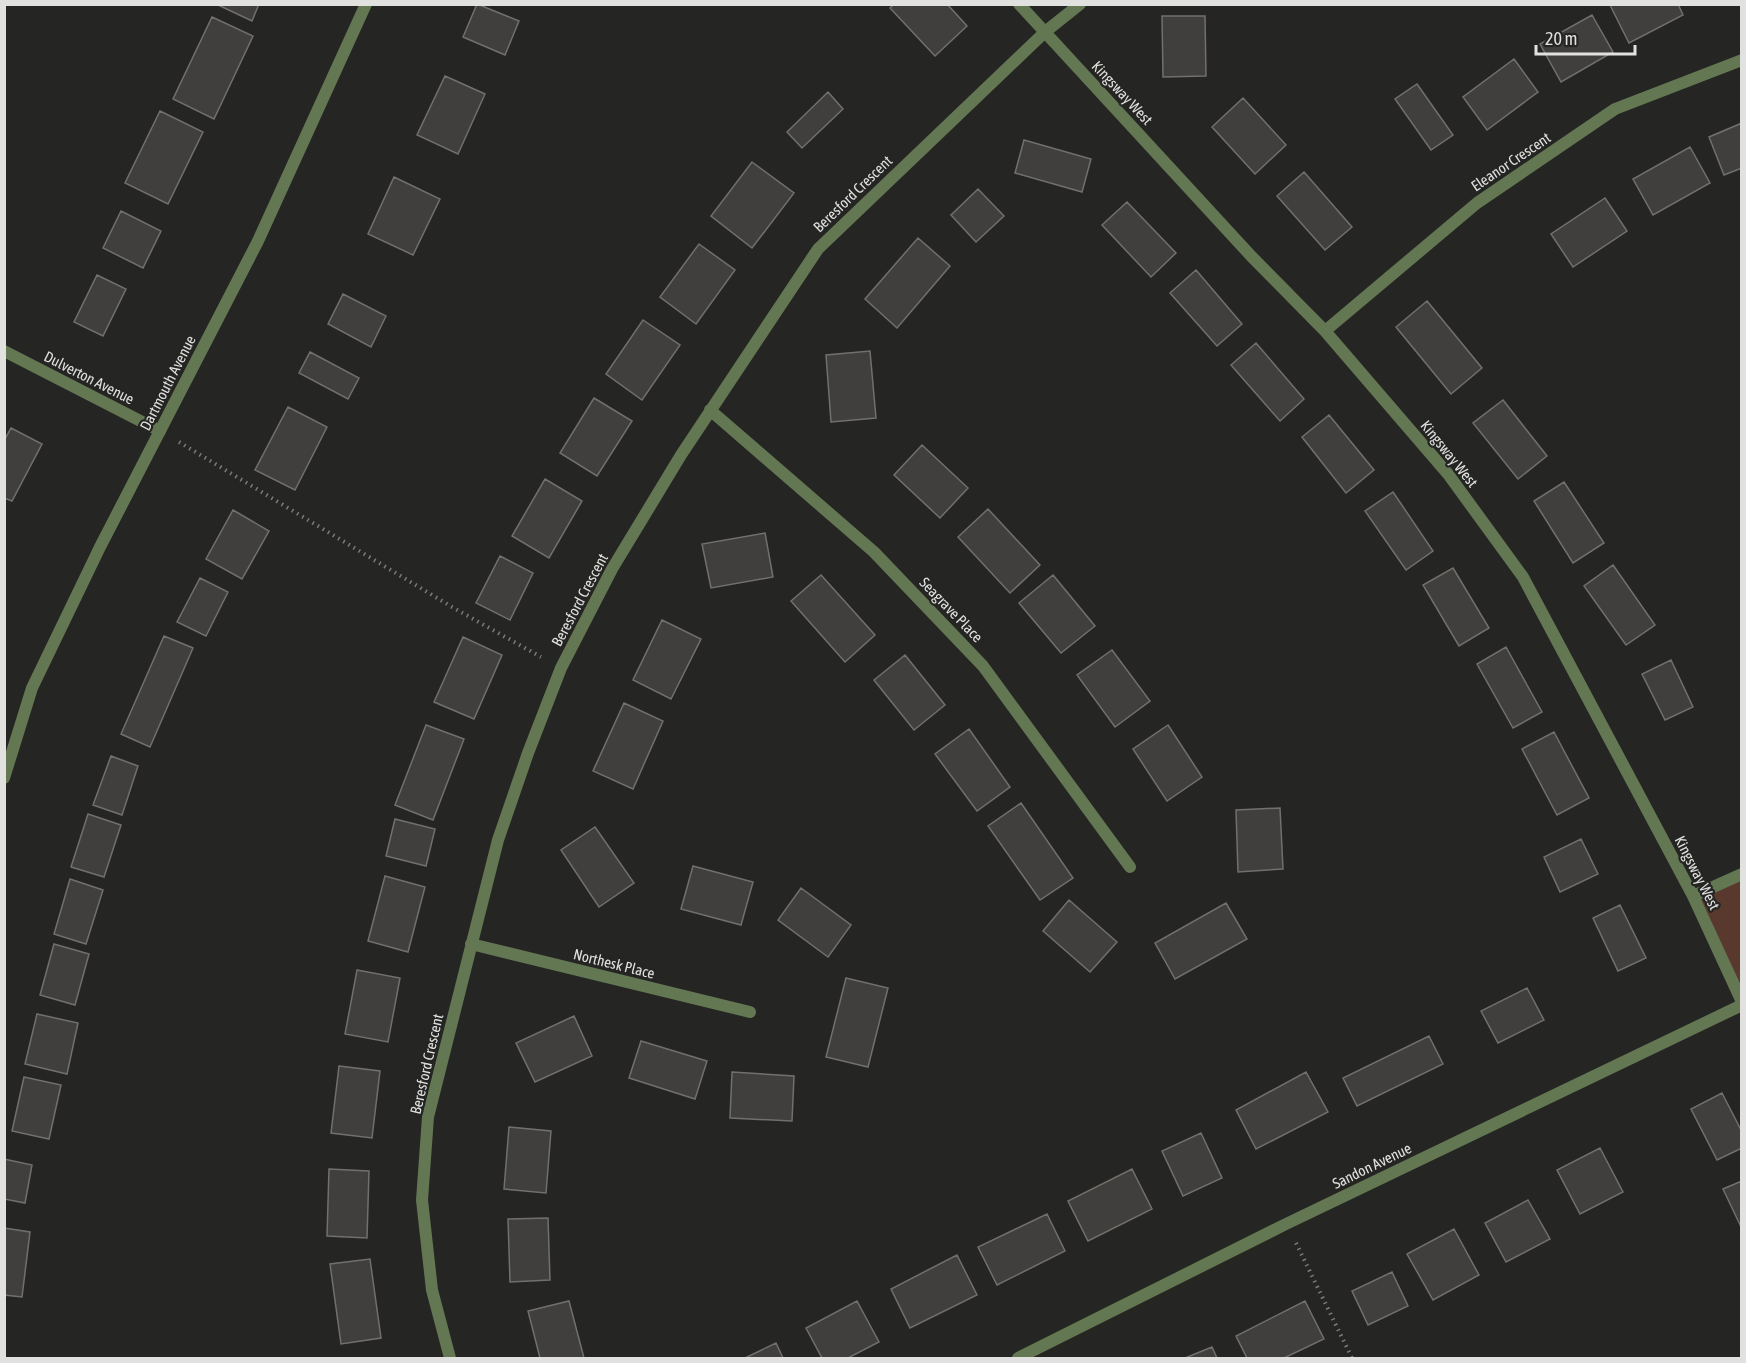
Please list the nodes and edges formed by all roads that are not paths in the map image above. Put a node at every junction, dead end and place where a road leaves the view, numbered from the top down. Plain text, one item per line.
1 (366, 4) edge
2 (1019, 4) edge
3 (1080, 4) edge
4 (1045, 32) junction
5 (1742, 60) edge
6 (1324, 331) junction
7 (4, 351) edge
8 (710, 410) junction
9 (160, 431) junction
10 (4, 778) edge
11 (1130, 867) dead end
12 (1742, 873) edge
13 (1693, 896) junction
14 (471, 944) junction
15 (1742, 1003) edge
16 (750, 1012) dead end
17 (450, 1359) edge
18 (1018, 1359) edge

1 - 9 street, Dartmouth Avenue
2 - 4 street, Kingsway West
3 - 4 street, Beresford Crescent
4 - 6 street, Kingsway West
4 - 8 street, Beresford Crescent
5 - 6 street, Eleanor Crescent
6 - 13 street, Kingsway West
7 - 9 street, Dulverton Avenue
8 - 11 street, Seagrave Place
8 - 14 street, Beresford Crescent
9 - 10 street, Dartmouth Avenue
12 - 13 street
13 - 15 street, Kingsway West
14 - 16 street, Northesk Place
14 - 17 street, Beresford Crescent
15 - 18 street, Sandon Avenue

